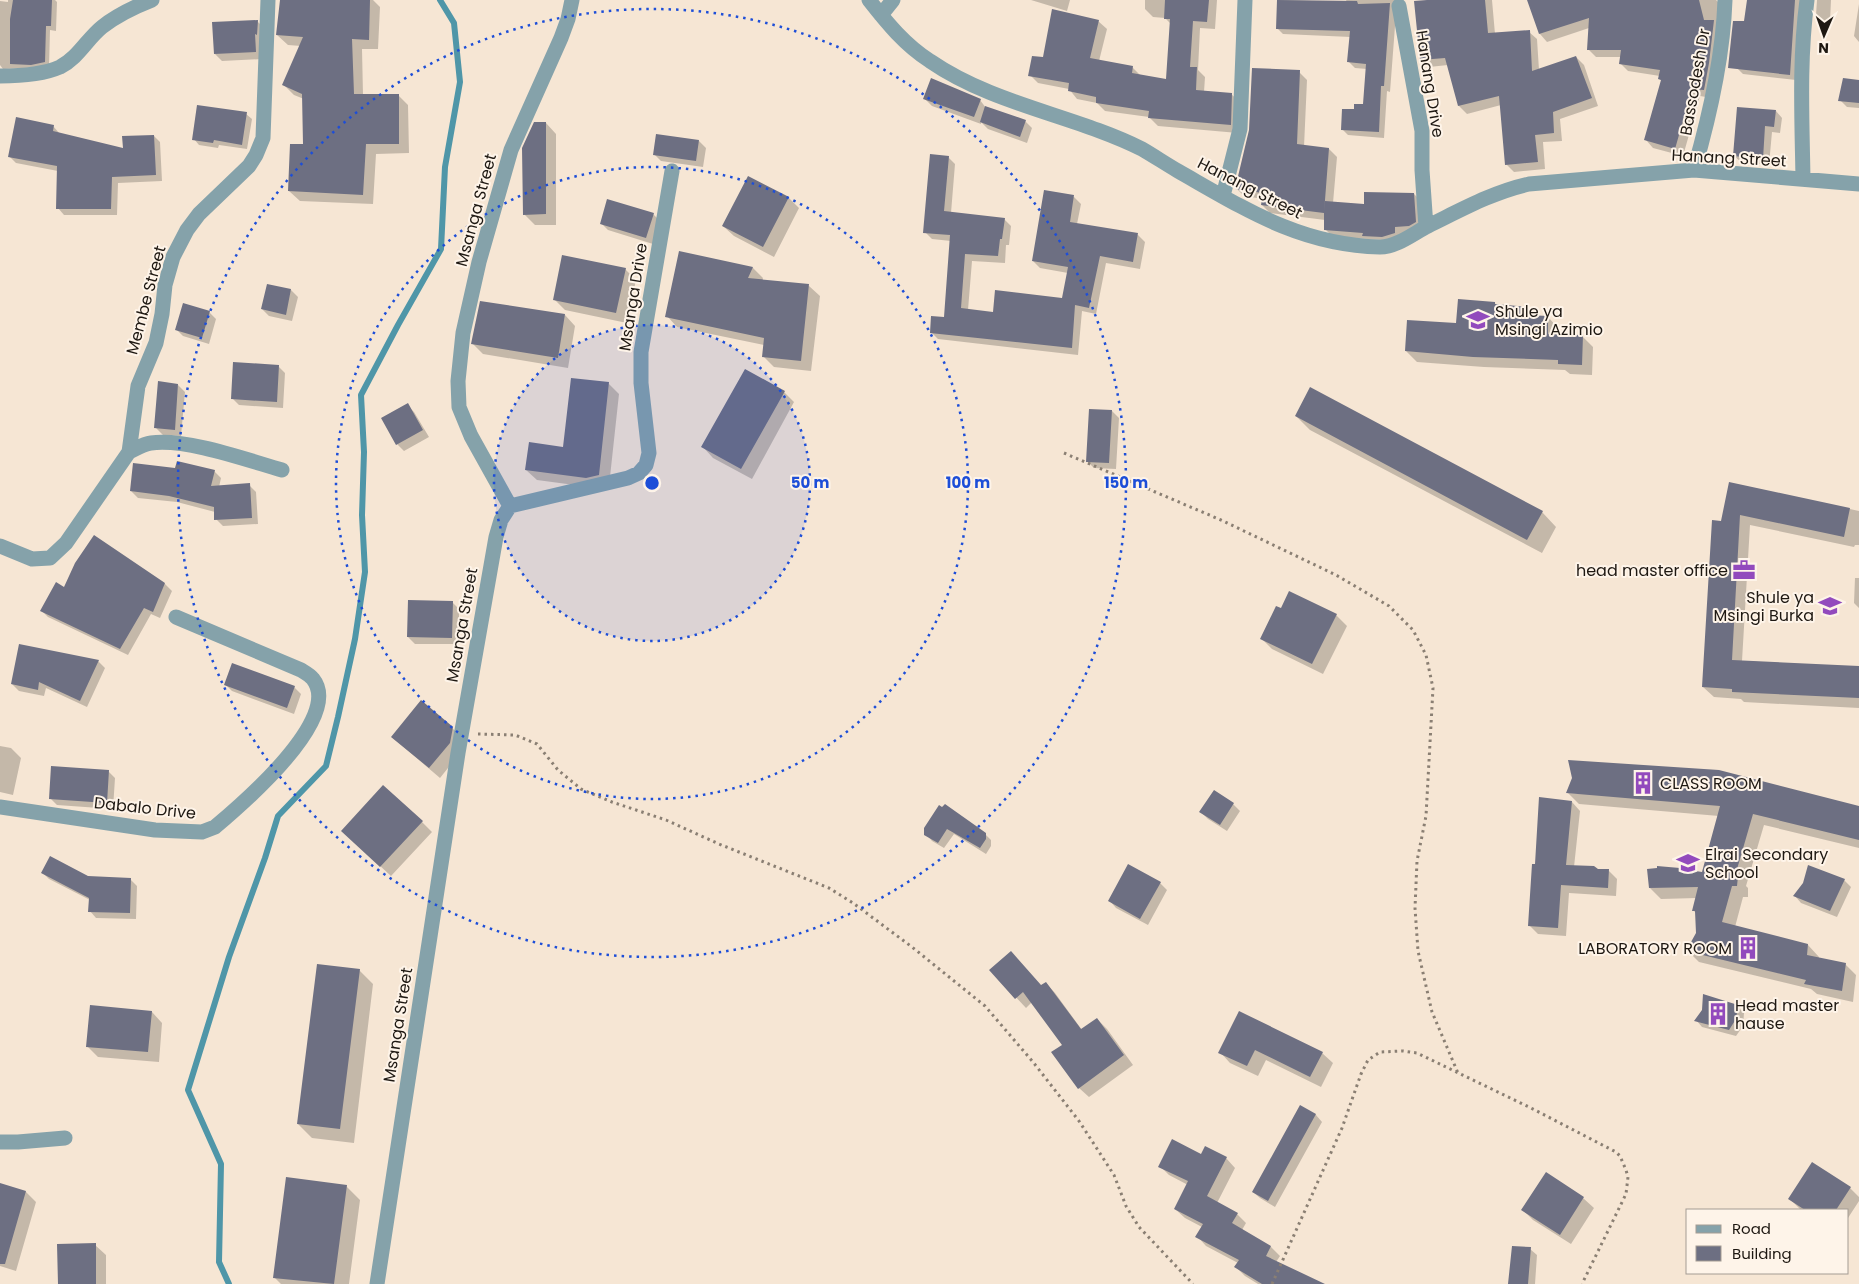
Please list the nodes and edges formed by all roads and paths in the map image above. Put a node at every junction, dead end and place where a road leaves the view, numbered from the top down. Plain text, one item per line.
1 (152, 0) edge
2 (268, 0) edge
3 (572, 0) edge
4 (869, 0) edge
5 (893, 0) edge
6 (1245, 0) edge
7 (1725, 0) edge
8 (1807, 0) edge
9 (1399, 6) dead end
10 (881, 15) junction
11 (0, 76) edge
12 (1694, 170) junction
13 (672, 171) dead end
14 (1803, 179) junction
15 (1859, 184) edge
16 (1223, 196) junction
17 (1426, 227) junction
18 (129, 452) junction
19 (1064, 454) dead end
20 (282, 470) dead end
21 (510, 506) junction
22 (0, 546) edge
23 (176, 616) dead end
24 (461, 734) junction
25 (0, 807) edge
26 (1458, 1073) junction
27 (65, 1138) dead end
28 (0, 1142) edge
29 (377, 1284) edge
30 (1193, 1284) edge
31 (1272, 1284) edge
32 (1582, 1284) edge

1 - 11 street
2 - 18 street, Membe Street
3 - 21 street, Msanga Street
4 - 10 street, Hanang Street
5 - 10 street
6 - 16 street
7 - 12 street, Bassodesh Dr
8 - 14 street
9 - 17 street, Hanang Drive
10 - 16 street, Hanang Street
12 - 14 street, Hanang Street
12 - 17 street, Hanang Street
13 - 21 street, Msanga Drive
14 - 15 street, Hanang Street
16 - 17 street, Hanang Street
18 - 20 street
18 - 22 street, Membe Street
19 - 26 path
21 - 24 street, Msanga Street
23 - 25 street, Dabalo Drive
24 - 29 street, Msanga Street
24 - 30 path
26 - 31 path
26 - 32 path
27 - 28 street

